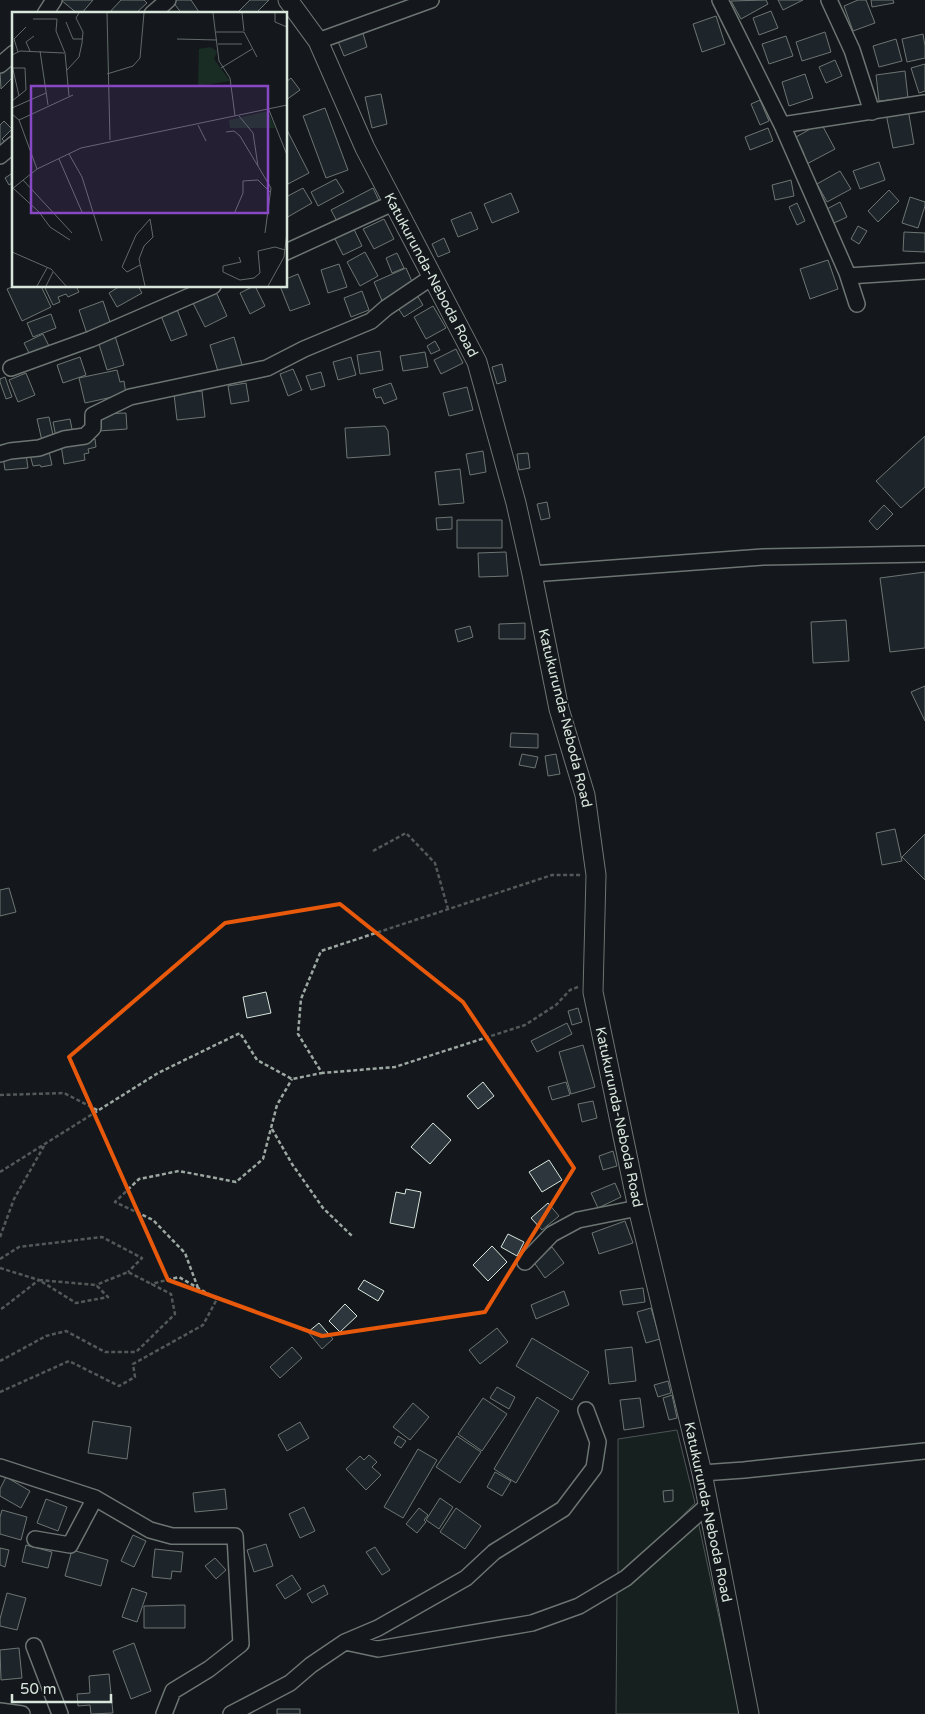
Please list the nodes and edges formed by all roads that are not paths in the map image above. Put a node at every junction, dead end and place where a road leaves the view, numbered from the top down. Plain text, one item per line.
1 (54, 0) edge
2 (168, 0) edge
3 (288, 0) edge
4 (431, 0) edge
5 (720, 0) edge
6 (829, 0) edge
7 (46, 12) edge
8 (154, 12) edge
9 (318, 41) junction
10 (12, 55) edge
11 (0, 65) edge
12 (925, 103) edge
13 (872, 112) junction
14 (782, 125) junction
15 (12, 146) edge
16 (0, 156) edge
17 (393, 203) junction
18 (288, 251) edge
19 (925, 271) edge
20 (848, 276) junction
21 (432, 277) junction
22 (208, 288) edge
23 (857, 304) dead end
24 (11, 368) dead end
25 (0, 454) edge
26 (925, 554) edge
27 (532, 574) junction
28 (638, 1208) junction
29 (525, 1262) dead end
30 (586, 1410) dead end
31 (925, 1451) edge
32 (0, 1467) edge
33 (702, 1473) junction
34 (95, 1498) junction
35 (708, 1505) junction
36 (35, 1539) dead end
37 (345, 1642) junction
38 (34, 1646) dead end
39 (0, 1711) edge
40 (22, 1714) edge
41 (60, 1714) edge
42 (164, 1714) edge
43 (231, 1714) edge
44 (749, 1714) edge

1 - 7 street
2 - 8 street
3 - 9 main road, Katukurunda-Neboda Road
4 - 9 street
5 - 14 street
6 - 13 street
9 - 17 main road, Katukurunda-Neboda Road
10 - 11 street
12 - 13 street
13 - 14 street
14 - 20 street
15 - 16 street
17 - 18 street
17 - 21 main road, Katukurunda-Neboda Road
19 - 20 street
20 - 23 street
21 - 25 street
21 - 27 main road, Katukurunda-Neboda Road
22 - 24 street
26 - 27 street
27 - 28 main road, Katukurunda-Neboda Road
28 - 29 street
28 - 33 main road, Katukurunda-Neboda Road
30 - 37 street
31 - 33 street
32 - 34 street
33 - 35 main road, Katukurunda-Neboda Road
34 - 36 street
34 - 42 street
35 - 37 street
35 - 44 main road, Katukurunda-Neboda Road
37 - 43 street
38 - 41 street
39 - 40 street

